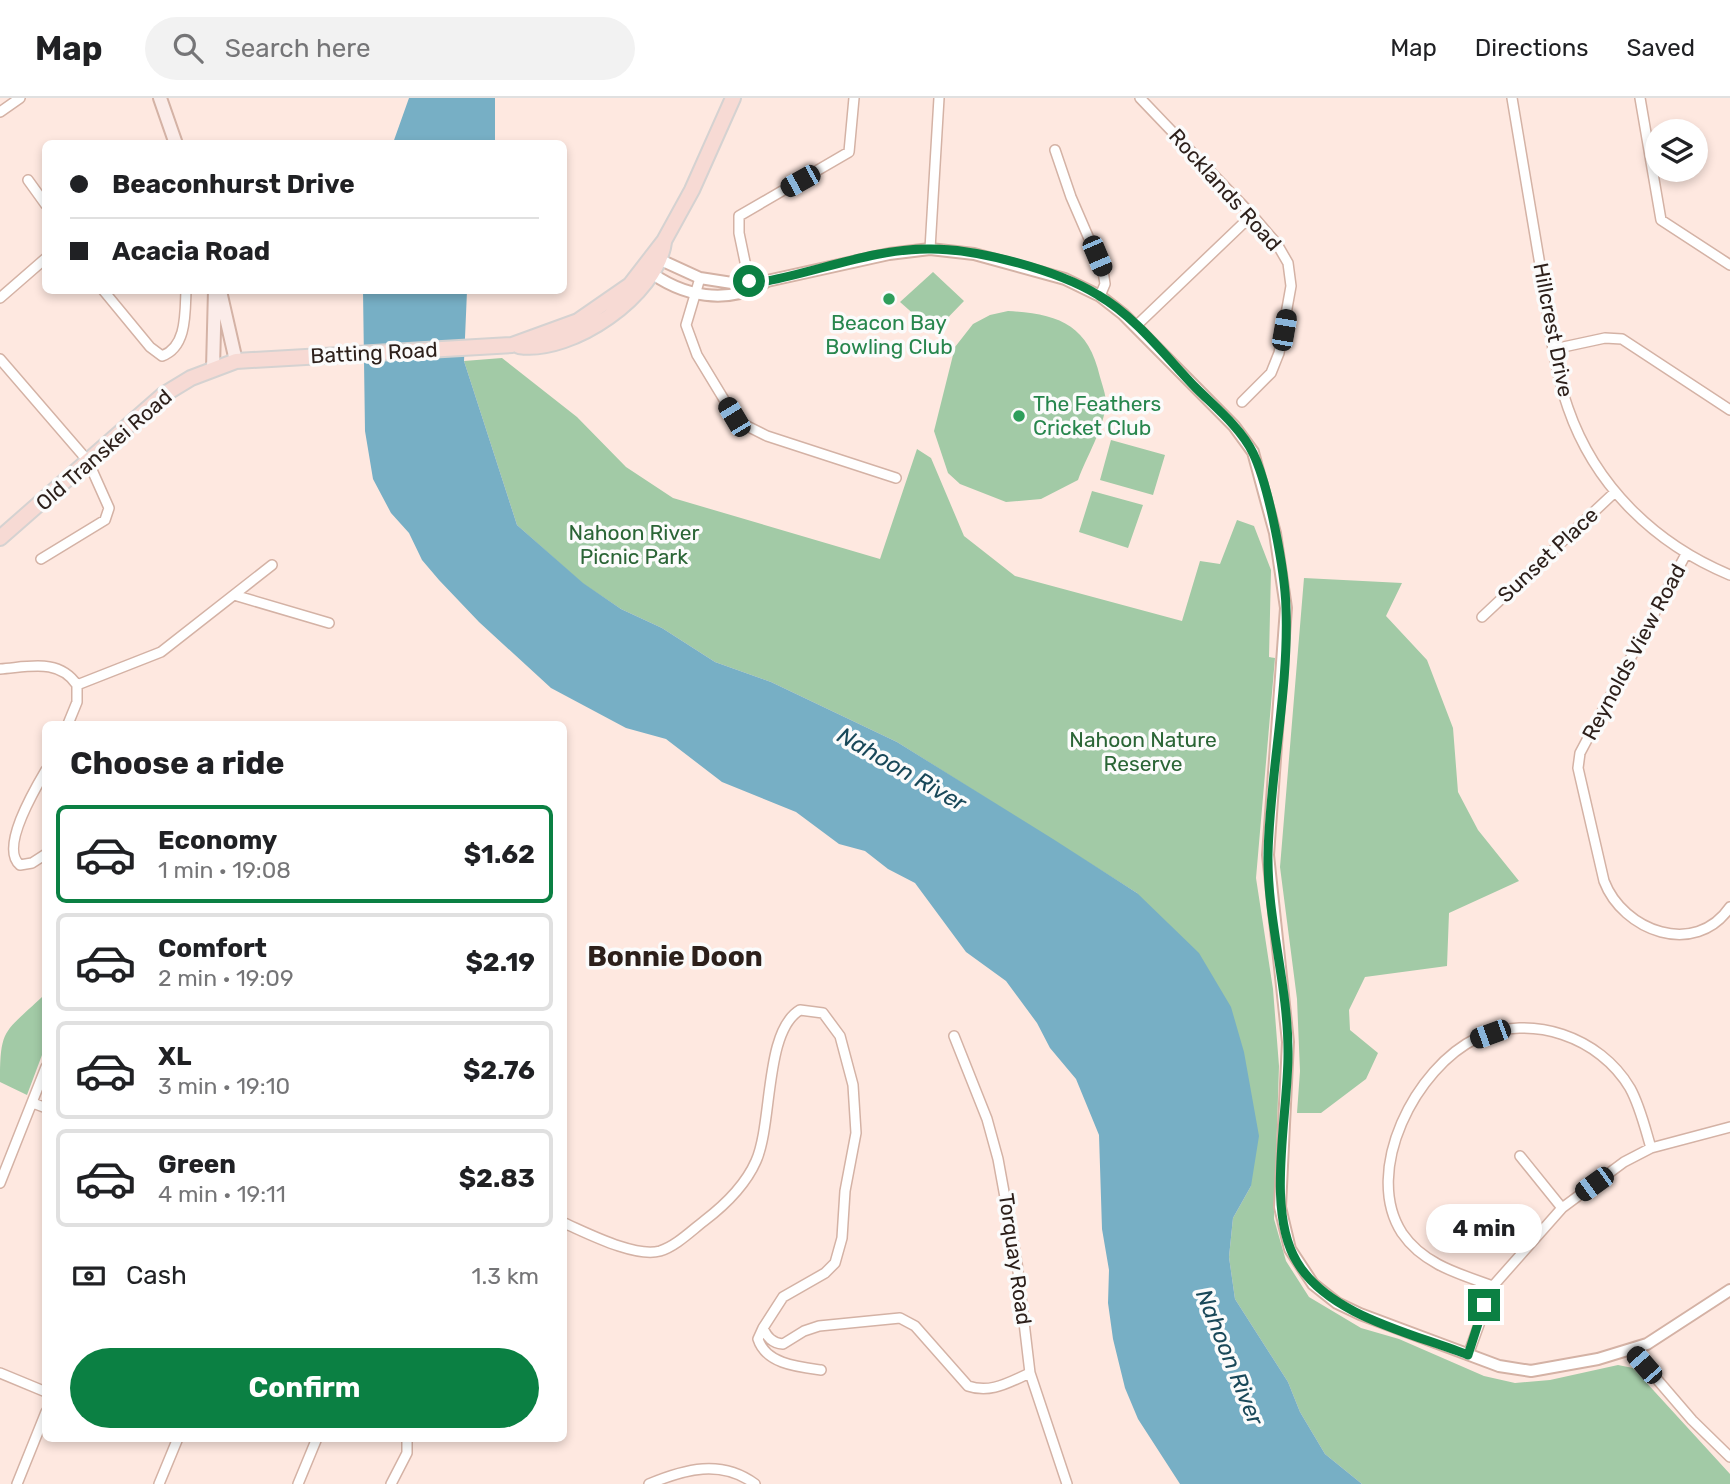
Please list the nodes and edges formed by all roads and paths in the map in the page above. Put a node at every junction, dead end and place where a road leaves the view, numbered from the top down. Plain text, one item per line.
1 (20, 98) edge
2 (160, 98) edge
3 (733, 98) edge
4 (855, 98) edge
5 (939, 98) edge
6 (1140, 98) edge
7 (1512, 98) edge
8 (1640, 98) edge
9 (0, 111) edge
10 (175, 140) edge
11 (1055, 150) dead end
12 (28, 180) dead end
13 (42, 199) edge
14 (1252, 215) junction
15 (930, 249) junction
16 (42, 261) edge
17 (652, 264) junction
18 (1730, 265) edge
19 (699, 278) junction
20 (749, 281) junction
21 (767, 281) junction
22 (106, 294) edge
23 (186, 294) edge
24 (218, 294) edge
25 (219, 294) edge
26 (695, 294) junction
27 (1100, 296) junction
28 (0, 298) edge
29 (1136, 326) junction
30 (1554, 349) junction
31 (0, 359) edge
32 (236, 361) junction
33 (213, 368) junction
34 (1242, 402) dead end
35 (1730, 410) edge
36 (88, 461) junction
37 (896, 478) dead end
38 (1615, 492) junction
39 (2, 540) edge
40 (1686, 554) junction
41 (41, 559) dead end
42 (272, 565) dead end
43 (1730, 575) edge
44 (234, 595) junction
45 (1482, 617) dead end
46 (329, 623) dead end
47 (0, 669) edge
48 (77, 685) junction
49 (69, 721) edge
50 (42, 777) edge
51 (42, 857) edge
52 (1730, 907) edge
53 (954, 1036) dead end
54 (42, 1078) edge
55 (33, 1103) junction
56 (42, 1106) edge
57 (1730, 1126) edge
58 (1651, 1148) junction
59 (1520, 1156) dead end
60 (0, 1183) edge
61 (1562, 1208) junction
62 (567, 1224) edge
63 (1493, 1286) junction
64 (1730, 1290) edge
65 (763, 1328) junction
66 (1630, 1349) junction
67 (1468, 1355) junction
68 (821, 1370) dead end
69 (0, 1373) edge
70 (1030, 1373) junction
71 (42, 1390) edge
72 (42, 1422) edge
73 (176, 1442) edge
74 (315, 1442) edge
75 (407, 1442) edge
76 (1730, 1457) edge
77 (17, 1484) edge
78 (159, 1484) edge
79 (298, 1484) edge
80 (391, 1484) edge
81 (649, 1484) edge
82 (755, 1484) edge
83 (1067, 1484) edge

1 - 9 street
2 - 10 main road
3 - 17 main road
4 - 20 street
5 - 15 street
6 - 14 street, Rocklands Road
7 - 30 street, Hillcrest Drive
8 - 18 street
11 - 27 street
12 - 13 street
14 - 29 street
14 - 34 street, Rocklands Road
15 - 21 street
15 - 27 street
16 - 28 street
17 - 19 street
17 - 26 street
17 - 32 main road, Batting Road
19 - 20 street
19 - 26 street
20 - 21 street
21 - 26 street
22 - 23 street, Old Transkei Road
24 - 33 main road
25 - 32 main road
26 - 37 street
27 - 29 street
29 - 67 street
30 - 35 street
30 - 38 street, Hillcrest Drive
31 - 36 street
32 - 33 main road, Old Transkei Road
33 - 36 main road, Old Transkei Road
36 - 39 main road, Old Transkei Road
36 - 41 street
38 - 40 street, Hillcrest Drive
38 - 45 street, Sunset Place
40 - 43 street, Hillcrest Drive
40 - 52 street, Reynolds View Road
42 - 44 street
44 - 46 street
44 - 48 street
47 - 48 street
48 - 49 street
50 - 51 street
53 - 70 street, Torquay Road
54 - 55 street
55 - 56 street
55 - 60 street
57 - 58 street
58 - 61 street
58 - 63 street
59 - 61 street
61 - 63 street
62 - 65 street
63 - 67 street
64 - 66 street
65 - 68 street
65 - 70 street
66 - 67 street
66 - 76 street
69 - 71 street
70 - 83 street, Torquay Road
72 - 77 street
73 - 78 street
74 - 79 street
75 - 80 street
81 - 82 street

